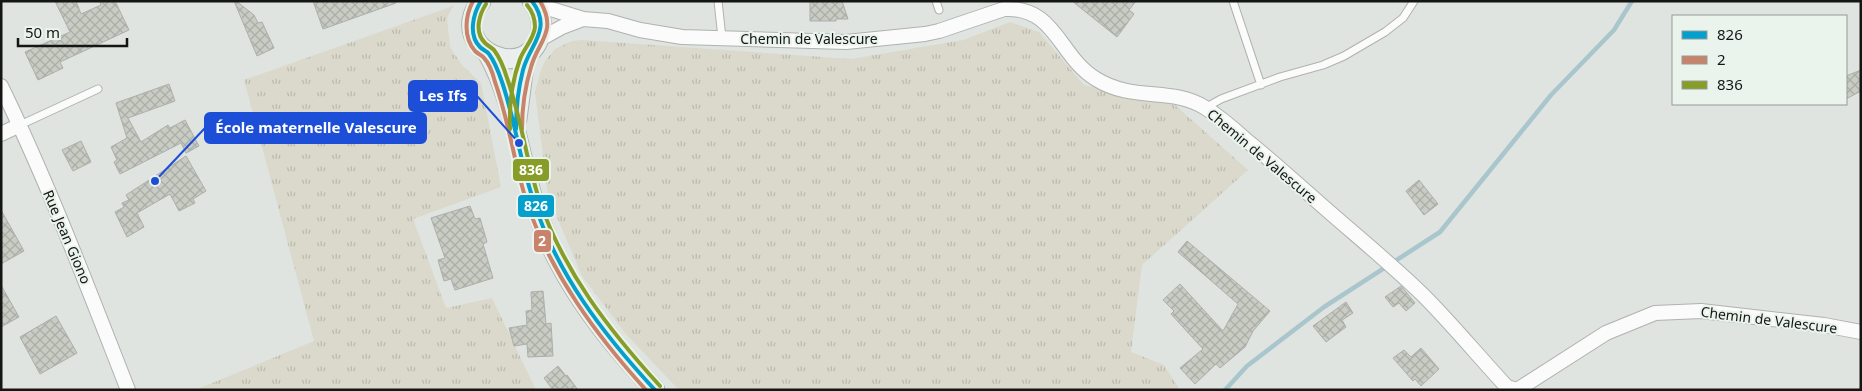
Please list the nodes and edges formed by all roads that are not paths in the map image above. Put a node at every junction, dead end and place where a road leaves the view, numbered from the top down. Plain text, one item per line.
1 (481, 1) edge
2 (718, 1) edge
3 (936, 1) edge
4 (1233, 1) edge
5 (1414, 1) edge
6 (533, 3) edge
7 (938, 10) dead end
8 (583, 19) junction
9 (722, 39) junction
10 (533, 46) junction
11 (488, 54) junction
12 (1261, 84) junction
13 (1, 86) edge
14 (98, 89) dead end
15 (1205, 108) junction
16 (20, 125) junction
17 (516, 127) junction
18 (1, 134) edge
19 (1861, 332) edge
20 (128, 390) edge
21 (655, 390) edge
22 (1517, 390) edge

1 - 11 main road
2 - 9 lane
3 - 7 lane
4 - 12 lane
5 - 12 lane
6 - 8 street, Chemin de Valescure
6 - 10 main road
8 - 9 street, Chemin de Valescure
8 - 10 street, Chemin de Valescure
9 - 15 street, Chemin de Valescure
10 - 11 main road
10 - 17 main road
11 - 17 main road
12 - 15 lane
13 - 16 street, Rue Jean Giono
14 - 16 lane
15 - 22 street, Chemin de Valescure
16 - 18 street
16 - 20 street, Rue Jean Giono
17 - 21 main road
19 - 22 street, Chemin de Valescure

